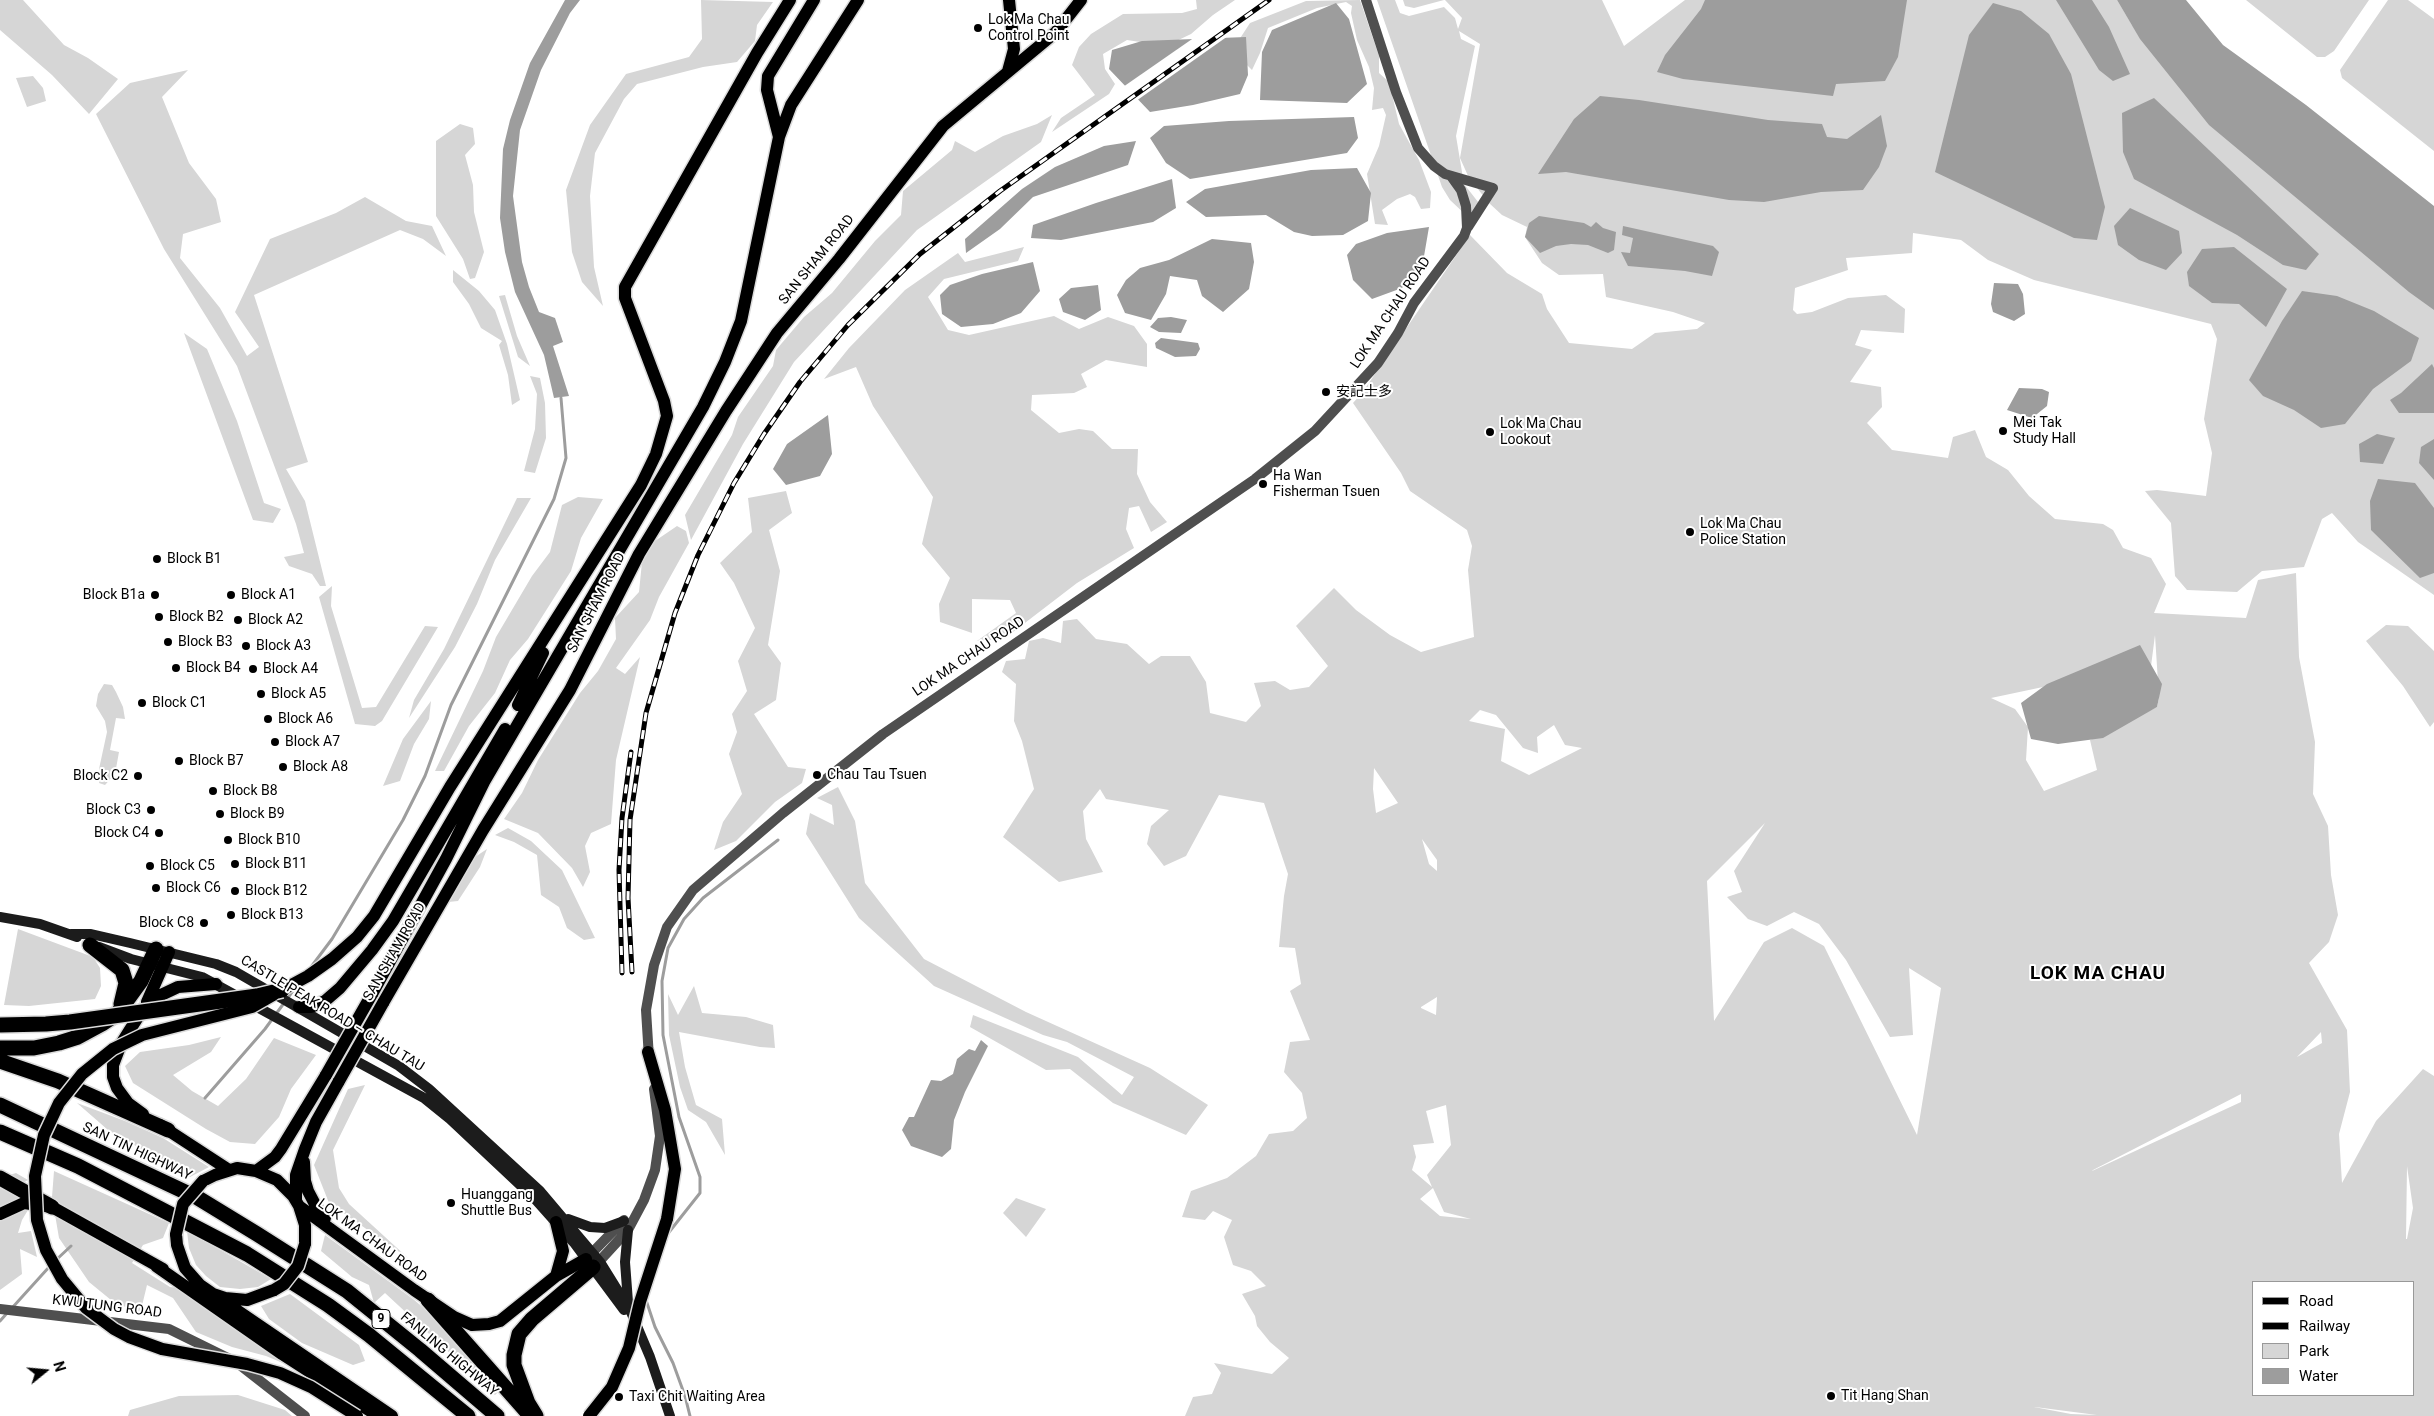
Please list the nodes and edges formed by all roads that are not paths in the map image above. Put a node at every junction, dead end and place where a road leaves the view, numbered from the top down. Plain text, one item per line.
1 (790, 0) edge
2 (814, 0) edge
3 (858, 0) edge
4 (1009, 0) edge
5 (1081, 0) edge
6 (1366, 0) edge
7 (1008, 72) junction
8 (779, 137) junction
9 (1451, 176) junction
10 (1467, 228) junction
11 (556, 620) junction
12 (484, 782) junction
13 (425, 865) junction
14 (0, 917) edge
15 (71, 934) junction
16 (90, 945) junction
17 (162, 951) junction
18 (157, 965) junction
19 (216, 984) junction
20 (280, 993) junction
21 (296, 1005) junction
22 (143, 1009) junction
23 (116, 1014) junction
24 (0, 1024) edge
25 (0, 1048) edge
26 (648, 1052) junction
27 (0, 1061) edge
28 (0, 1105) edge
29 (168, 1130) junction
30 (0, 1132) edge
31 (305, 1149) junction
32 (229, 1170) junction
33 (256, 1171) junction
34 (0, 1178) edge
35 (297, 1203) junction
36 (52, 1207) junction
37 (0, 1214) edge
38 (559, 1219) junction
39 (626, 1225) junction
40 (338, 1232) junction
41 (257, 1234) joint
42 (593, 1260) junction
43 (156, 1266) junction
44 (556, 1276) junction
45 (200, 1285) junction
46 (213, 1294) junction
47 (428, 1300) junction
48 (0, 1309) edge
49 (631, 1312) junction
50 (642, 1338) junction
51 (305, 1416) edge
52 (357, 1416) edge
53 (378, 1416) edge
54 (392, 1416) edge
55 (468, 1416) edge
56 (496, 1416) edge
57 (531, 1416) edge
58 (536, 1416) edge
59 (590, 1416) edge
60 (670, 1416) edge

1 - 11 main road, SAN SHAM ROAD
2 - 8 main road, SAN SHAM ROAD
3 - 8 main road, SAN SHAM ROAD
4 - 7 main road
5 - 7 main road, SAN SHAM ROAD
6 - 9 street, LOK MA CHAU ROAD
7 - 31 main road, SAN SHAM ROAD, bridge
8 - 12 main road, SAN SHAM ROAD
9 - 10 street, LOK MA CHAU ROAD
9 - 10 street, LOK MA CHAU ROAD
10 - 26 street, LOK MA CHAU ROAD
11 - 13 main road
11 - 20 main road, SAN SHAM ROAD
12 - 13 main road
12 - 33 main road, SAN SHAM ROAD, bridge
13 - 21 main road
14 - 15 main road, CASTLE PEAK ROAD – CHAU TAU
15 - 16 main road, CASTLE PEAK ROAD – CHAU TAU
15 - 17 main road, CASTLE PEAK ROAD – CHAU TAU
16 - 18 main road, CASTLE PEAK ROAD – CHAU TAU
16 - 23 highway
17 - 18 highway
17 - 20 main road, CASTLE PEAK ROAD – CHAU TAU
18 - 19 main road, CASTLE PEAK ROAD – CHAU TAU
18 - 22 main road
18 - 23 highway
19 - 22 main road
19 - 38 main road, CASTLE PEAK ROAD – CHAU TAU
20 - 21 main road, CASTLE PEAK ROAD – CHAU TAU
20 - 24 highway, bridge
20 - 52 main road, SAN SHAM ROAD, bridge
21 - 38 main road, CASTLE PEAK ROAD – CHAU TAU
22 - 29 main road
23 - 25 highway
26 - 39 street, LOK MA CHAU ROAD
26 - 59 main road, bridge
27 - 29 highway
28 - 41 highway, SAN TIN HIGHWAY / 9
29 - 32 main road
30 - 55 highway, 9
31 - 35 main road, SAN SHAM ROAD
31 - 40 main road
32 - 33 main road
32 - 45 main road, bridge
33 - 35 main road
34 - 36 highway
35 - 40 main road, LOK MA CHAU ROAD
35 - 46 main road, bridge
36 - 37 main road
36 - 43 main road
38 - 39 main road
38 - 42 main road, CASTLE PEAK ROAD – CHAU TAU
38 - 44 main road
39 - 42 street, LOK MA CHAU ROAD
39 - 49 main road
40 - 47 main road, LOK MA CHAU ROAD
41 - 56 highway, FANLING HIGHWAY / 9
42 - 44 main road, LOK MA CHAU ROAD
42 - 49 main road, CASTLE PEAK ROAD – CHAU TAU
42 - 50 main road, CASTLE PEAK ROAD – CHAU TAU
42 - 58 highway
43 - 45 main road
43 - 53 main road
44 - 47 main road, LOK MA CHAU ROAD
45 - 46 main road
46 - 54 main road
47 - 57 highway
48 - 51 street, KWU TUNG ROAD
49 - 50 main road, CASTLE PEAK ROAD – CHAU TAU
50 - 60 main road, CASTLE PEAK ROAD – CHAU TAU

